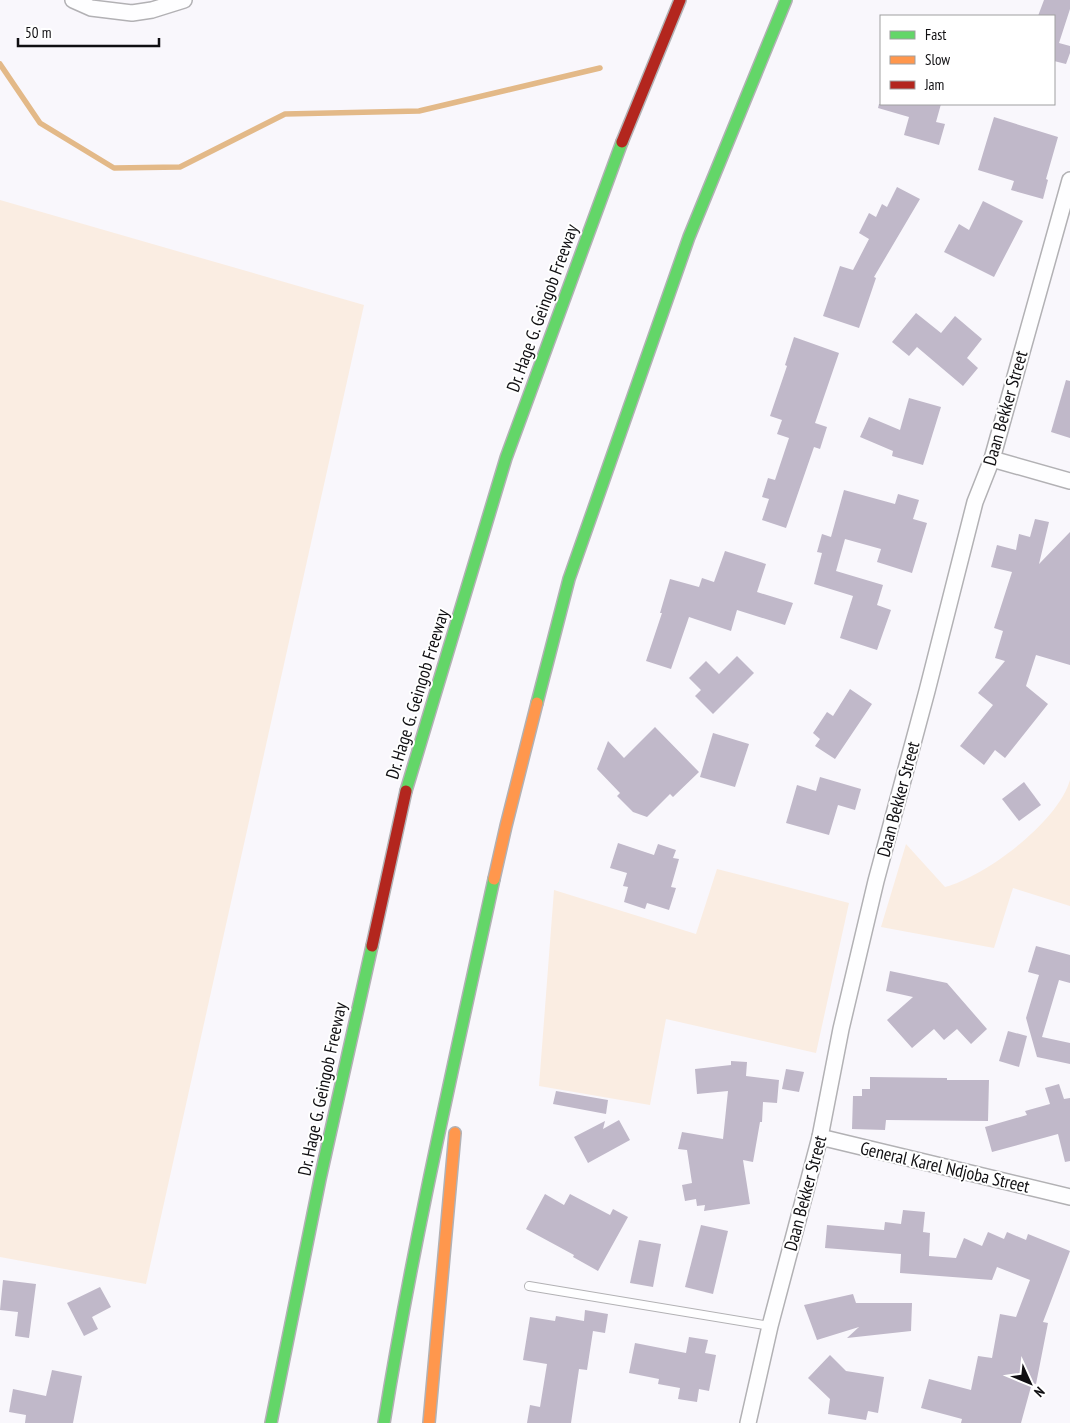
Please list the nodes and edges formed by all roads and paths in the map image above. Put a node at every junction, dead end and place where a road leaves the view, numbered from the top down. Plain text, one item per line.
1 (73, 0) edge
2 (184, 0) edge
3 (680, 0) edge
4 (786, 0) edge
5 (1070, 180) edge
6 (992, 459) junction
7 (1070, 481) edge
8 (465, 1012) junction
9 (458, 1100) dead end
10 (456, 1120) dead end
11 (820, 1137) junction
12 (1070, 1197) edge
13 (529, 1286) dead end
14 (770, 1326) junction
15 (271, 1420) edge
16 (384, 1423) edge
17 (429, 1423) edge
18 (748, 1423) edge

1 - 2 street
3 - 15 highway, Dr. Hage G. Geingob Freeway
4 - 8 highway
5 - 6 street, Daan Bekker Street
6 - 7 street
6 - 11 street, Daan Bekker Street
8 - 9 highway
8 - 16 highway
10 - 17 highway
11 - 12 street, General Karel Ndjoba Street
11 - 14 street, Daan Bekker Street
13 - 14 lane
14 - 18 street, Daan Bekker Street

